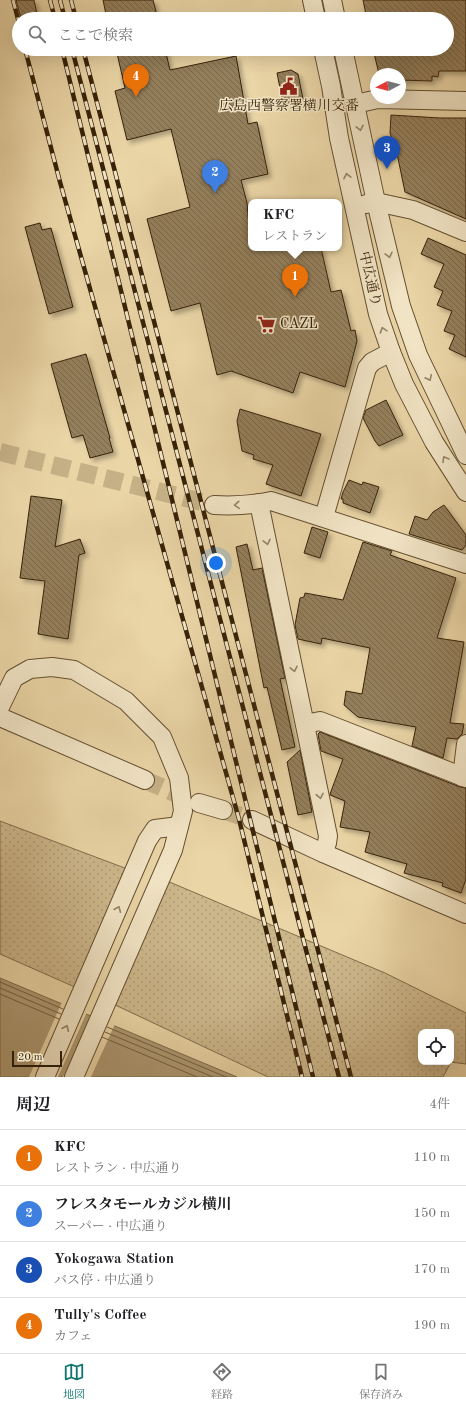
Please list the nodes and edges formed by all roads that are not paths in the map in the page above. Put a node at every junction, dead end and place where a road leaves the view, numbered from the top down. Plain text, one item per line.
1 (312, 0) edge
2 (332, 0) edge
3 (315, 12) edge
4 (335, 12) edge
5 (324, 56) edge
6 (345, 56) edge
7 (466, 101) edge
8 (355, 104) junction
9 (376, 202) junction
10 (354, 207) junction
11 (466, 232) edge
12 (391, 352) junction
13 (466, 455) edge
14 (466, 492) edge
15 (259, 503) junction
16 (214, 505) tunnel mouth
17 (324, 517) junction
18 (466, 564) edge
19 (0, 707) edge
20 (0, 717) edge
21 (306, 724) junction
22 (466, 744) edge
23 (464, 777) edge
24 (145, 780) tunnel mouth
25 (199, 803) tunnel mouth
26 (223, 810) tunnel mouth
27 (252, 820) tunnel mouth
28 (179, 826) junction
29 (323, 853) junction
30 (466, 914) edge
31 (45, 1077) edge
32 (74, 1077) edge

1 - 3 street
2 - 4 street
10 -> 5 street, 中広通り
6 - 8 street
7 - 8 street
8 -> 9 street
9 - 10 street
9 - 11 street
9 -> 13 street
12 -> 10 street, 中広通り
14 -> 12 street, 中広通り
12 - 17 street
15 -> 16 street
15 - 17 street
15 -> 21 street
17 - 18 street
19 - 28 street
20 - 24 street
21 - 23 street
21 -> 29 street
22 - 23 street
25 - 26 street
27 - 29 street
31 -> 28 street
28 - 32 street
29 - 30 street

